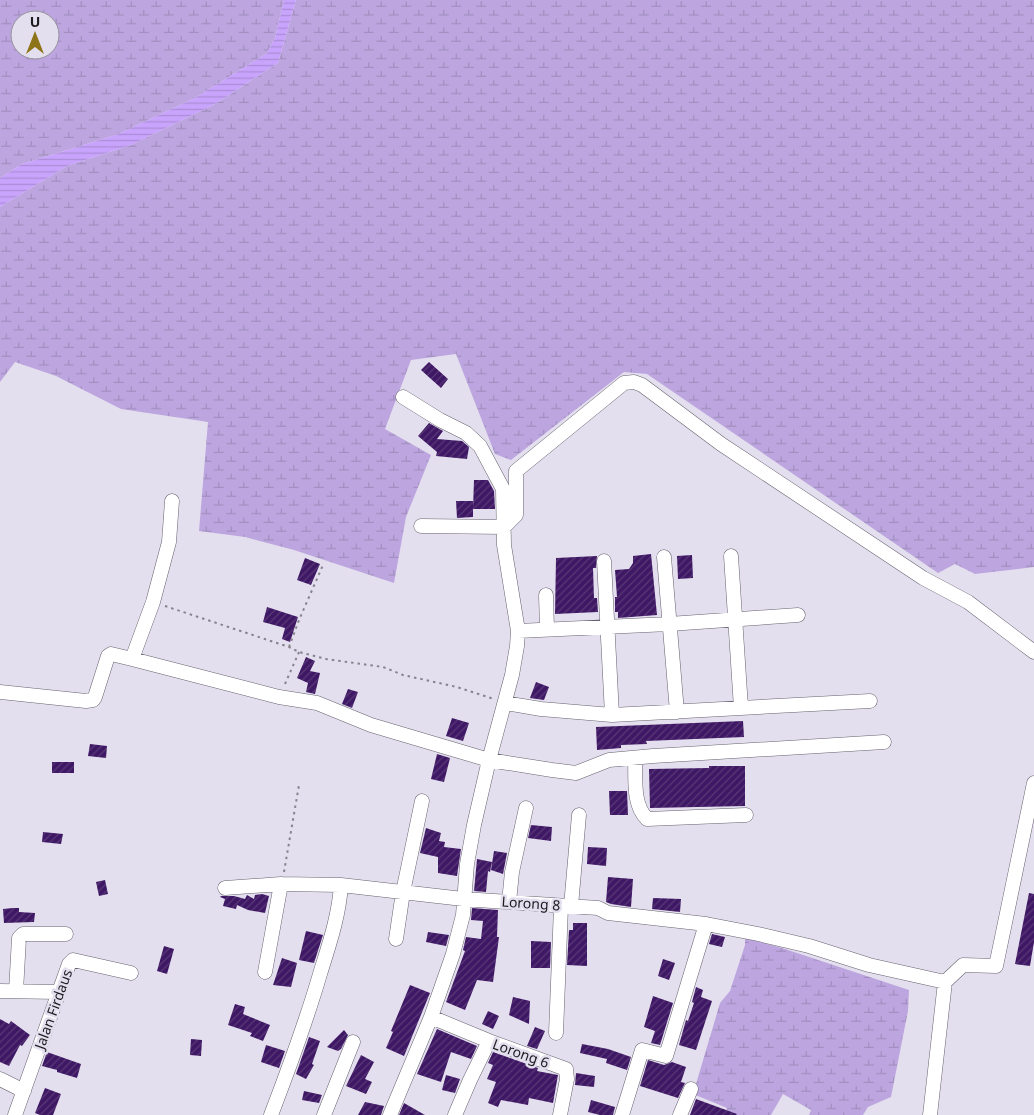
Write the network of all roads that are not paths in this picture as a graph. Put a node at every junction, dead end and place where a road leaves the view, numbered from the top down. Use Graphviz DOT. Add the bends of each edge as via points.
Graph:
graph roads {
  1 [pos="403,397"];
  2 [pos="172,501"];
  3 [pos="421,526"];
  4 [pos="504,527"];
  5 [pos="731,556"];
  6 [pos="664,557"];
  7 [pos="604,561"];
  8 [pos="546,595"];
  9 [pos="798,615"];
  10 [pos="735,620"];
  11 [pos="669,624"];
  12 [pos="606,627"];
  13 [pos="547,629"];
  14 [pos="518,631"];
  15 [pos="1034,652"];
  16 [pos="132,659"];
  17 [pos="0,692"];
  18 [pos="870,701"];
  19 [pos="506,703"];
  20 [pos="741,708"];
  21 [pos="677,712"];
  22 [pos="612,715"];
  23 [pos="884,742"];
  24 [pos="635,758"];
  25 [pos="489,760"];
  26 [pos="1034,783"];
  27 [pos="422,801"];
  28 [pos="526,808"];
  29 [pos="579,815"];
  30 [pos="746,815"];
  31 [pos="281,884"];
  32 [pos="341,885"];
  33 [pos="225,888"];
  34 [pos="403,892"];
  35 [pos="463,899"];
  36 [pos="509,902"];
  37 [pos="566,906"];
  38 [pos="706,924"];
  39 [pos="66,934"];
  40 [pos="396,939"];
  41 [pos="265,972"];
  42 [pos="131,973"];
  43 [pos="945,982"];
  44 [pos="0,991"];
  45 [pos="16,991"];
  46 [pos="58,992"];
  47 [pos="432,1017"];
  48 [pos="556,1033"];
  49 [pos="489,1041"];
  50 [pos="353,1042"];
  51 [pos="0,1080"];
  52 [pos="691,1089"];
  53 [pos="24,1091"];
  54 [pos="15,1115"];
  55 [pos="271,1115"];
  56 [pos="324,1115"];
  57 [pos="390,1115"];
  58 [pos="455,1115"];
  59 [pos="560,1115"];
  60 [pos="622,1115"];
  61 [pos="680,1115"];
  62 [pos="930,1115"];
  1 -- 4 [label="street" via="466,433 480,446 503,490"];
  2 -- 16 [label="street" via="169,542 153,602"];
  3 -- 4 [label="street"];
  4 -- 14 [label="street" via="506,562"];
  4 -- 15 [label="street" via="516,515 516,471 624,383 634,382 720,444 923,578 968,602"];
  5 -- 10 [label="street"];
  6 -- 11 [label="street"];
  7 -- 12 [label="street"];
  8 -- 13 [label="street"];
  9 -- 10 [label="street"];
  10 -- 11 [label="street"];
  10 -- 20 [label="street"];
  11 -- 12 [label="street"];
  11 -- 21 [label="street"];
  12 -- 13 [label="street"];
  12 -- 22 [label="street"];
  13 -- 14 [label="street"];
  14 -- 19 [label="street"];
  16 -- 17 [label="street" via="108,656 96,697 92,700"];
  16 -- 25 [label="street" via="279,697 317,703 371,725"];
  18 -- 20 [label="street"];
  19 -- 22 [label="street"];
  19 -- 25 [label="street"];
  20 -- 21 [label="street"];
  21 -- 22 [label="street"];
  23 -- 24 [label="street"];
  24 -- 25 [label="street" via="609,760 576,773"];
  24 -- 30 [label="street" via="638,804 647,819"];
  25 -- 35 [label="street" via="472,833"];
  26 -- 43 [label="street" via="996,966 963,965"];
  27 -- 34 [label="street"];
  28 -- 36 [label="street"];
  29 -- 37 [label="street"];
  31 -- 32 [label="street, Lorong 8"];
  31 -- 33 [label="street, Lorong 8"];
  31 -- 41 [label="street"];
  32 -- 34 [label="street, Lorong 8"];
  32 -- 55 [label="street" via="340,903 321,972"];
  34 -- 35 [label="street, Lorong 8"];
  34 -- 40 [label="street"];
  35 -- 36 [label="street, Lorong 8"];
  35 -- 47 [label="street" via="463,915 453,954"];
  36 -- 37 [label="street, Lorong 8"];
  37 -- 38 [label="street, Lorong 8"];
  37 -- 48 [label="street"];
  38 -- 43 [label="street, Lorong 8" via="809,946 869,965"];
  38 -- 60 [label="street" via="666,1056 642,1050"];
  39 -- 45 [label="street" via="23,934 18,938"];
  42 -- 46 [label="street, Jalan Firdaus" via="73,960"];
  43 -- 62 [label="street"];
  44 -- 45 [label="street"];
  45 -- 46 [label="street"];
  46 -- 53 [label="street, Jalan Firdaus"];
  47 -- 49 [label="street, Lorong 6"];
  47 -- 57 [label="street"];
  49 -- 58 [label="street"];
  49 -- 59 [label="street, Lorong 6" via="566,1069"];
  50 -- 56 [label="street"];
  51 -- 53 [label="street"];
  52 -- 61 [label="street"];
  53 -- 54 [label="street, Jalan Firdaus"];
}
